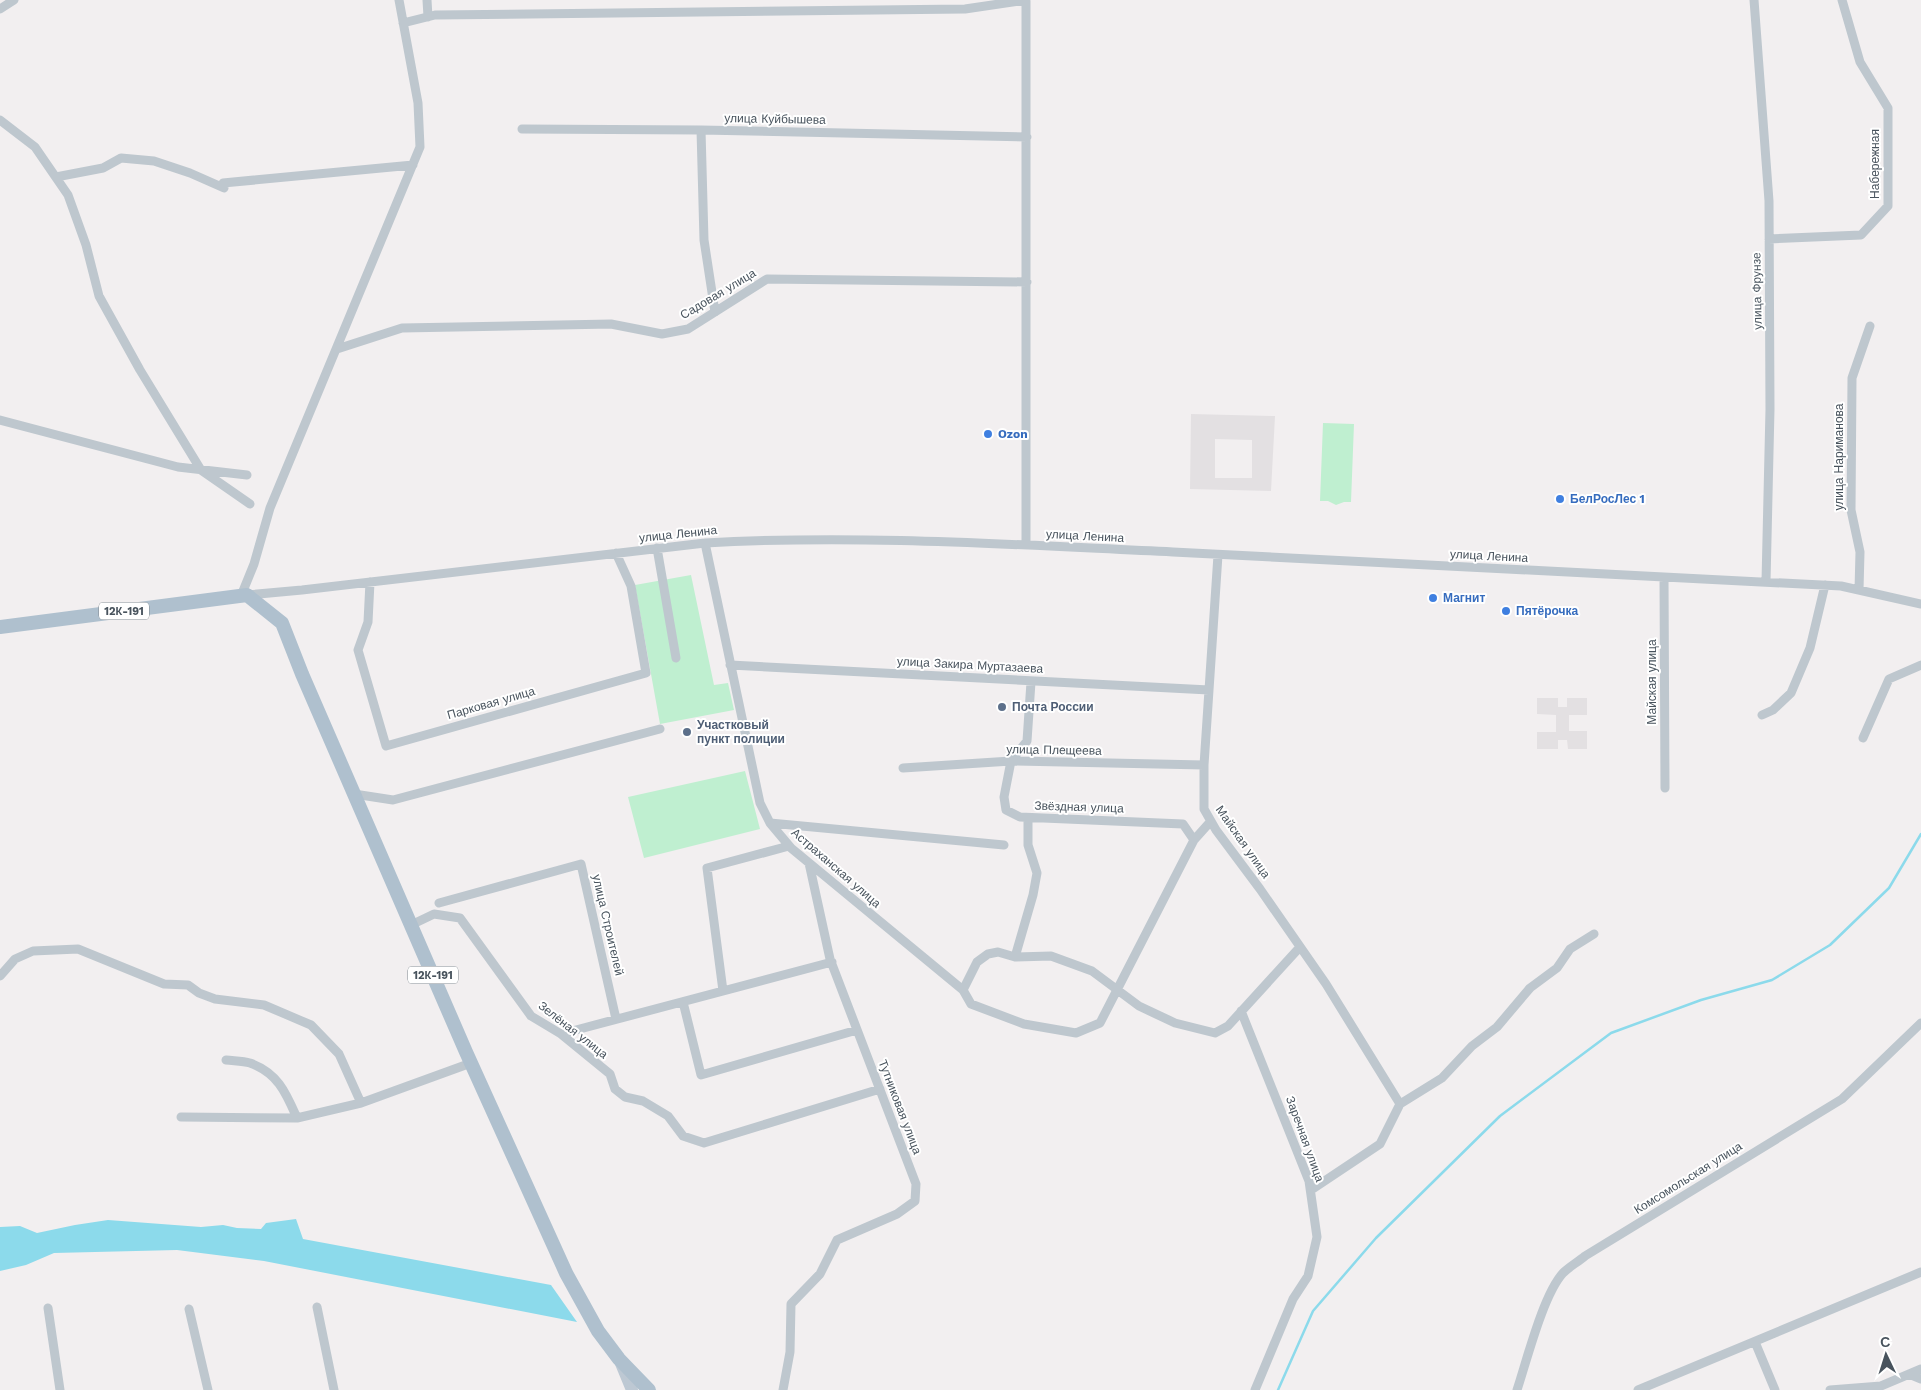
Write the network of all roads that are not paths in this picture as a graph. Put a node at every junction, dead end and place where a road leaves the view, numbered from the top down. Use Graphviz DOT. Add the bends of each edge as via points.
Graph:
graph roads {
  1 [pos="14,0"];
  2 [pos="399,0"];
  3 [pos="427,0"];
  4 [pos="1026,0"];
  5 [pos="1754,0"];
  6 [pos="1842,0"];
  7 [pos="0,9"];
  8 [pos="428,17"];
  9 [pos="403,23"];
  10 [pos="0,120"];
  11 [pos="522,130"];
  12 [pos="701,130"];
  13 [pos="1028,137"];
  14 [pos="413,165"];
  15 [pos="56,177"];
  16 [pos="1769,239"];
  17 [pos="1027,282"];
  18 [pos="715,312"];
  19 [pos="1870,326"];
  20 [pos="337,348"];
  21 [pos="0,420"];
  22 [pos="202,470"];
  23 [pos="247,475"];
  24 [pos="250,504"];
  25 [pos="705,543"];
  26 [pos="1026,545"];
  27 [pos="657,548"];
  28 [pos="616,553"];
  29 [pos="1218,554"];
  30 [pos="1664,577"];
  31 [pos="370,582"];
  32 [pos="1766,582"];
  33 [pos="1825,585"];
  34 [pos="1859,590"];
  35 [pos="244,595"];
  36 [pos="1921,604"];
  37 [pos="0,627"];
  38 [pos="676,658"];
  39 [pos="730,665"];
  40 [pos="1921,665"];
  41 [pos="1030,682"];
  42 [pos="1209,690"];
  43 [pos="1762,715"];
  44 [pos="660,729"];
  45 [pos="1863,738"];
  46 [pos="1011,761"];
  47 [pos="1204,765"];
  48 [pos="903,768"];
  49 [pos="1665,788"];
  50 [pos="354,794"];
  51 [pos="1028,818"];
  52 [pos="1211,821"];
  53 [pos="770,823"];
  54 [pos="1194,840"];
  55 [pos="1004,845"];
  56 [pos="789,846"];
  57 [pos="809,863"];
  58 [pos="439,903"];
  59 [pos="411,925"];
  60 [pos="1594,934"];
  61 [pos="1300,946"];
  62 [pos="1015,956"];
  63 [pos="832,962"];
  64 [pos="0,976"];
  65 [pos="963,990"];
  66 [pos="1117,990"];
  67 [pos="723,991"];
  68 [pos="683,1002"];
  69 [pos="1241,1011"];
  70 [pos="616,1019"];
  71 [pos="1921,1023"];
  72 [pos="857,1030"];
  73 [pos="561,1034"];
  74 [pos="226,1060"];
  75 [pos="471,1063"];
  76 [pos="880,1090"];
  77 [pos="361,1103"];
  78 [pos="1400,1104"];
  79 [pos="181,1117"];
  80 [pos="297,1118"];
  81 [pos="1311,1190"];
  82 [pos="1921,1272"];
  83 [pos="317,1307"];
  84 [pos="48,1308"];
  85 [pos="189,1309"];
  86 [pos="1755,1342"];
  87 [pos="619,1359"];
  88 [pos="1921,1369"];
  89 [pos="1909,1374"];
  90 [pos="1921,1379"];
  91 [pos="60,1390"];
  92 [pos="208,1390"];
  93 [pos="334,1390"];
  94 [pos="632,1390"];
  95 [pos="649,1390"];
  96 [pos="783,1390"];
  97 [pos="1255,1390"];
  98 [pos="1518,1390"];
  99 [pos="1638,1390"];
  100 [pos="1776,1390"];
  101 [pos="1830,1390"];
  1 -- 7 [label="street"];
  2 -- 9 [label="street"];
  3 -- 8 [label="street"];
  4 -- 8 [label="street" via="965,9"];
  4 -- 13 [label="street"];
  5 -- 16 [label="street, улица Фрунзе" via="1762,87"];
  6 -- 16 [label="street, Набережная" via="1860,62 1888,108 1888,206 1861,235"];
  8 -- 9 [label="street"];
  9 -- 14 [label="street" via="418,104 420,147"];
  10 -- 15 [label="street" via="35,147"];
  11 -- 12 [label="street, улица Куйбышева"];
  12 -- 13 [label="street, улица Куйбышева"];
  12 -- 18 [label="street" via="704,240"];
  13 -- 17 [label="street"];
  14 -- 15 [label="street" via="224,185 154,161 121,158 103,168"];
  14 -- 20 [label="street"];
  15 -- 22 [label="street" via="68,195 86,245 99,296"];
  16 -- 32 [label="street, улица Фрунзе"];
  17 -- 18 [label="street, Садовая улица" via="767,279"];
  17 -- 26 [label="street"];
  18 -- 20 [label="street, Садовая улица" via="688,329 662,334 611,324 402,328"];
  19 -- 34 [label="street, улица Нариманова" via="1852,378 1851,510 1860,552"];
  20 -- 35 [label="street" via="270,508"];
  21 -- 22 [label="street" via="178,467"];
  22 -- 23 [label="street"];
  22 -- 24 [label="street"];
  25 -- 26 [label="street, улица Ленина" via="882,540"];
  25 -- 27 [label="street, улица Ленина"];
  25 -- 39 [label="street, Астраханская улица"];
  26 -- 29 [label="street, улица Ленина"];
  27 -- 28 [label="street, улица Ленина"];
  27 -- 38 [label="street"];
  28 -- 31 [label="street, улица Ленина"];
  28 -- 31 [label="street, Парковая улица" via="631,586 646,673 386,746 358,650 368,622"];
  29 -- 30 [label="street, улица Ленина"];
  29 -- 42 [label="street, Майская улица"];
  30 -- 32 [label="street, улица Ленина"];
  30 -- 49 [label="street, Майская улица"];
  31 -- 35 [label="street, улица Ленина"];
  32 -- 33 [label="street, улица Ленина"];
  33 -- 34 [label="street, улица Ленина"];
  33 -- 43 [label="street" via="1810,648 1791,693 1773,710"];
  34 -- 36 [label="street, улица Ленина"];
  35 -- 37 [label="main road, 12К-191"];
  35 -- 50 [label="main road, 12К-191" via="282,623"];
  39 -- 41 [label="street, улица Закира Муртазаева"];
  39 -- 53 [label="street, Астраханская улица" via="760,803"];
  40 -- 45 [label="street" via="1889,679"];
  41 -- 42 [label="street, улица Закира Муртазаева"];
  41 -- 46 [label="street" via="1027,741"];
  42 -- 47 [label="street, Майская улица"];
  44 -- 50 [label="street" via="393,800"];
  46 -- 47 [label="street, улица Плещеева"];
  46 -- 48 [label="street, улица Плещеева"];
  46 -- 51 [label="street, Звёздная улица" via="1004,797 1006,810"];
  47 -- 52 [label="street, Майская улица" via="1204,809"];
  50 -- 59 [label="main road, 12К-191"];
  51 -- 54 [label="street, Звёздная улица" via="1183,824"];
  51 -- 62 [label="street" via="1028,845 1036,874 1033,896"];
  52 -- 54 [label="street, Астраханская улица"];
  52 -- 61 [label="street, Майская улица"];
  53 -- 55 [label="street"];
  53 -- 56 [label="street, Астраханская улица"];
  54 -- 66 [label="street, Астраханская улица"];
  56 -- 57 [label="street, Астраханская улица"];
  56 -- 67 [label="street" via="707,868"];
  57 -- 63 [label="street, Тутниковая улица"];
  57 -- 65 [label="street, Астраханская улица"];
  58 -- 70 [label="street, улица Строителей" via="582,864"];
  59 -- 73 [label="street, Зелёная улица" via="434,914 460,918 531,1016"];
  59 -- 75 [label="main road, 12К-191"];
  60 -- 78 [label="street" via="1570,949 1557,968 1530,988 1497,1026 1472,1046 1442,1078"];
  61 -- 69 [label="street"];
  61 -- 78 [label="street, Майская улица"];
  62 -- 65 [label="street" via="998,952 988,954 977,962"];
  62 -- 66 [label="street" via="1051,956 1092,971"];
  63 -- 67 [label="street"];
  63 -- 72 [label="street, Тутниковая улица"];
  64 -- 77 [label="street" via="15,959 33,951 78,949 164,984 188,985 199,994 264,1005 311,1024 339,1054"];
  65 -- 66 [label="street, Астраханская улица" via="971,1004 1024,1024 1076,1033 1100,1023"];
  66 -- 69 [label="street" via="1139,1006 1175,1023 1215,1033 1228,1026"];
  67 -- 68 [label="street"];
  68 -- 70 [label="street"];
  68 -- 72 [label="street" via="701,1075"];
  69 -- 81 [label="street, Заречная улица" via="1310,1180"];
  70 -- 73 [label="street"];
  71 -- 98 [label="street, Комсомольская улица" via="1842,1099 1585,1256 1563,1274 1538,1324"];
  72 -- 76 [label="street, Тутниковая улица"];
  73 -- 76 [label="street, Зелёная улица" via="610,1074 615,1089 625,1098 643,1101 668,1116 683,1136 704,1143"];
  74 -- 80 [label="street" via="249,1062 269,1073 283,1087"];
  75 -- 77 [label="street"];
  75 -- 87 [label="main road, 12К-191" via="566,1273 598,1331"];
  76 -- 96 [label="street, Тутниковая улица" via="916,1184 914,1201 897,1214 836,1240 820,1274 791,1304 790,1352"];
  77 -- 80 [label="street"];
  78 -- 81 [label="street" via="1380,1144"];
  79 -- 80 [label="street"];
  81 -- 97 [label="street, Заречная улица" via="1317,1238 1308,1276 1293,1299"];
  82 -- 86 [label="street"];
  83 -- 93 [label="street"];
  84 -- 91 [label="street"];
  85 -- 92 [label="street"];
  86 -- 99 [label="street"];
  86 -- 100 [label="street"];
  87 -- 94 [label="main road"];
  87 -- 95 [label="main road, 12К-191"];
  88 -- 89 [label="street"];
  89 -- 90 [label="street"];
  89 -- 101 [label="street" via="1881,1386"];
}
